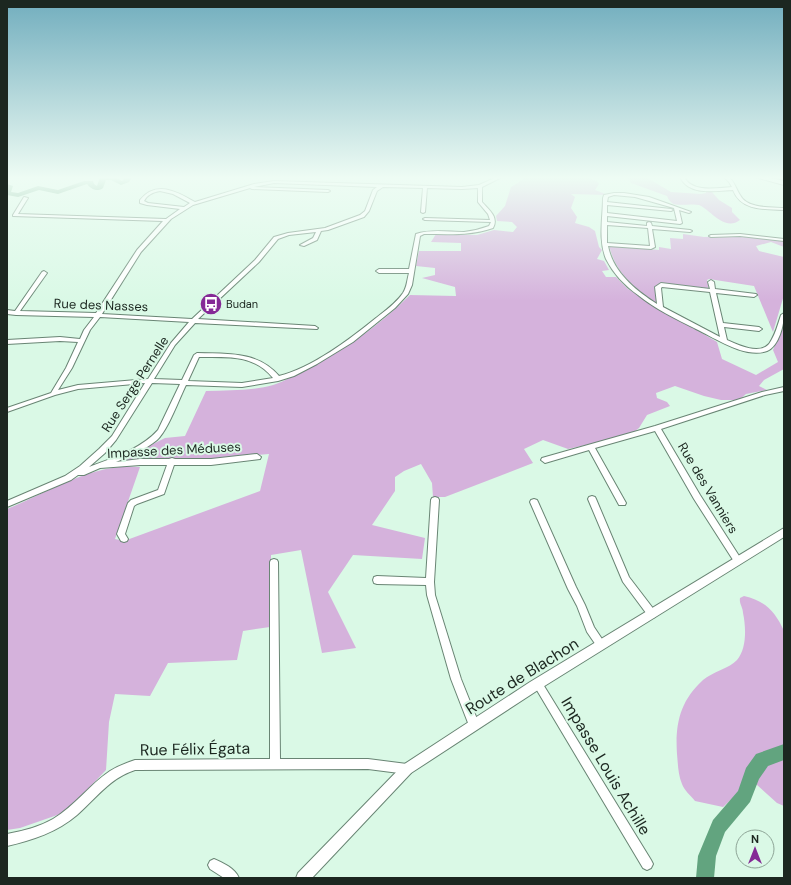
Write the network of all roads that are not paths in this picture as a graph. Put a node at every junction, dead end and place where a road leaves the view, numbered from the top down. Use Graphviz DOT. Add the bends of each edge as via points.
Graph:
graph roads {
  1 [pos="123,218"];
  2 [pos="355,218"];
  3 [pos="605,218"];
  4 [pos="645,218"];
  5 [pos="679,218"];
  6 [pos="425,219"];
  7 [pos="166,220"];
  8 [pos="493,221"];
  9 [pos="605,223"];
  10 [pos="650,225"];
  11 [pos="319,230"];
  12 [pos="690,231"];
  13 [pos="711,236"];
  14 [pos="784,240"];
  15 [pos="606,244"];
  16 [pos="302,245"];
  17 [pos="379,271"];
  18 [pos="411,271"];
  19 [pos="44,273"];
  20 [pos="711,282"];
  21 [pos="713,290"];
  22 [pos="754,295"];
  23 [pos="660,307"];
  24 [pos="7,312"];
  25 [pos="16,313"];
  26 [pos="98,315"];
  27 [pos="784,315"];
  28 [pos="194,320"];
  29 [pos="721,324"];
  30 [pos="316,328"];
  31 [pos="759,329"];
  32 [pos="81,340"];
  33 [pos="724,341"];
  34 [pos="7,342"];
  35 [pos="200,348"];
  36 [pos="197,355"];
  37 [pos="278,379"];
  38 [pos="150,381"];
  39 [pos="184,383"];
  40 [pos="784,389"];
  41 [pos="53,394"];
  42 [pos="7,410"];
  43 [pos="657,428"];
  44 [pos="591,448"];
  45 [pos="257,457"];
  46 [pos="545,460"];
  47 [pos="172,461"];
  48 [pos="92,468"];
  49 [pos="68,478"];
  50 [pos="592,499"];
  51 [pos="435,500"];
  52 [pos="534,502"];
  53 [pos="622,503"];
  54 [pos="7,504"];
  55 [pos="784,532"];
  56 [pos="124,539"];
  57 [pos="738,561"];
  58 [pos="274,562"];
  59 [pos="377,580"];
  60 [pos="430,582"];
  61 [pos="652,614"];
  62 [pos="601,645"];
  63 [pos="538,684"];
  64 [pos="474,724"];
  65 [pos="275,764"];
  66 [pos="407,769"];
  67 [pos="7,840"];
  68 [pos="647,864"];
  69 [pos="214,865"];
  70 [pos="233,878"];
  71 [pos="302,878"];
  1 -- 7 [label="street"];
  2 -- 11 [label="street, Rue Serge Pernelle"];
  3 -- 9 [label="street"];
  4 -- 5 [label="street" via="680,222"];
  6 -- 8 [label="street"];
  7 -- 26 [label="street" via="139,251"];
  8 -- 18 [label="street" via="491,227 480,231 418,235"];
  9 -- 10 [label="street"];
  9 -- 15 [label="street"];
  10 -- 12 [label="street"];
  10 -- 15 [label="street" via="653,247 651,248"];
  11 -- 16 [label="street" via="316,239"];
  11 -- 28 [label="street, Rue Serge Pernelle" via="276,238 257,261"];
  13 -- 14 [label="street" via="740,235"];
  15 -- 23 [label="street" via="608,257 620,276 632,288"];
  17 -- 18 [label="street"];
  18 -- 37 [label="street" via="405,294 381,317 351,341 315,363"];
  19 -- 25 [label="street"];
  20 -- 21 [label="street"];
  21 -- 22 [label="street"];
  21 -- 23 [label="street" via="660,285"];
  21 -- 29 [label="street"];
  23 -- 33 [label="street"];
  24 -- 25 [label="street, Rue des Nasses"];
  25 -- 26 [label="street, Rue des Nasses"];
  26 -- 28 [label="street, Rue des Nasses"];
  26 -- 32 [label="street"];
  27 -- 33 [label="street" via="773,342 767,349 747,350"];
  28 -- 30 [label="street, Rue des Nasses"];
  28 -- 38 [label="street, Rue Serge Pernelle" via="173,344"];
  29 -- 31 [label="street"];
  29 -- 33 [label="street"];
  32 -- 34 [label="street"];
  32 -- 41 [label="street" via="69,368"];
  35 -- 36 [label="street"];
  36 -- 37 [label="street" via="253,359 268,367"];
  36 -- 39 [label="street"];
  37 -- 39 [label="street" via="236,385"];
  38 -- 39 [label="street"];
  38 -- 41 [label="street" via="78,388"];
  38 -- 49 [label="street, Rue Serge Pernelle" via="110,443"];
  39 -- 48 [label="street" via="156,438"];
  40 -- 43 [label="street" via="764,393"];
  41 -- 42 [label="street"];
  43 -- 44 [label="street"];
  43 -- 57 [label="street, Rue des Vanniers"];
  44 -- 46 [label="street"];
  44 -- 53 [label="street"];
  45 -- 47 [label="street, Impasse des Méduses" via="212,462"];
  47 -- 48 [label="street, Impasse des Méduses"];
  47 -- 56 [label="street" via="161,492 131,505 121,534"];
  48 -- 49 [label="street"];
  49 -- 54 [label="street, Rue Serge Pernelle"];
  50 -- 61 [label="street" via="626,579"];
  51 -- 60 [label="street"];
  52 -- 62 [label="street" via="590,629"];
  55 -- 57 [label="street, Route de Blachon"];
  57 -- 61 [label="street, Route de Blachon"];
  58 -- 65 [label="street"];
  59 -- 60 [label="street"];
  60 -- 64 [label="street" via="435,612 456,679"];
  61 -- 62 [label="street, Route de Blachon"];
  62 -- 63 [label="street, Route de Blachon"];
  63 -- 64 [label="street, Route de Blachon"];
  63 -- 68 [label="street, Impasse Louis Achille"];
  64 -- 66 [label="street, Route de Blachon"];
  65 -- 66 [label="street, Rue Félix Égata" via="376,764"];
  65 -- 67 [label="street, Rue Félix Égata" via="143,764 128,767 105,780 63,819 37,832"];
  66 -- 71 [label="street, Route de Blachon"];
  69 -- 70 [label="street"];
}
